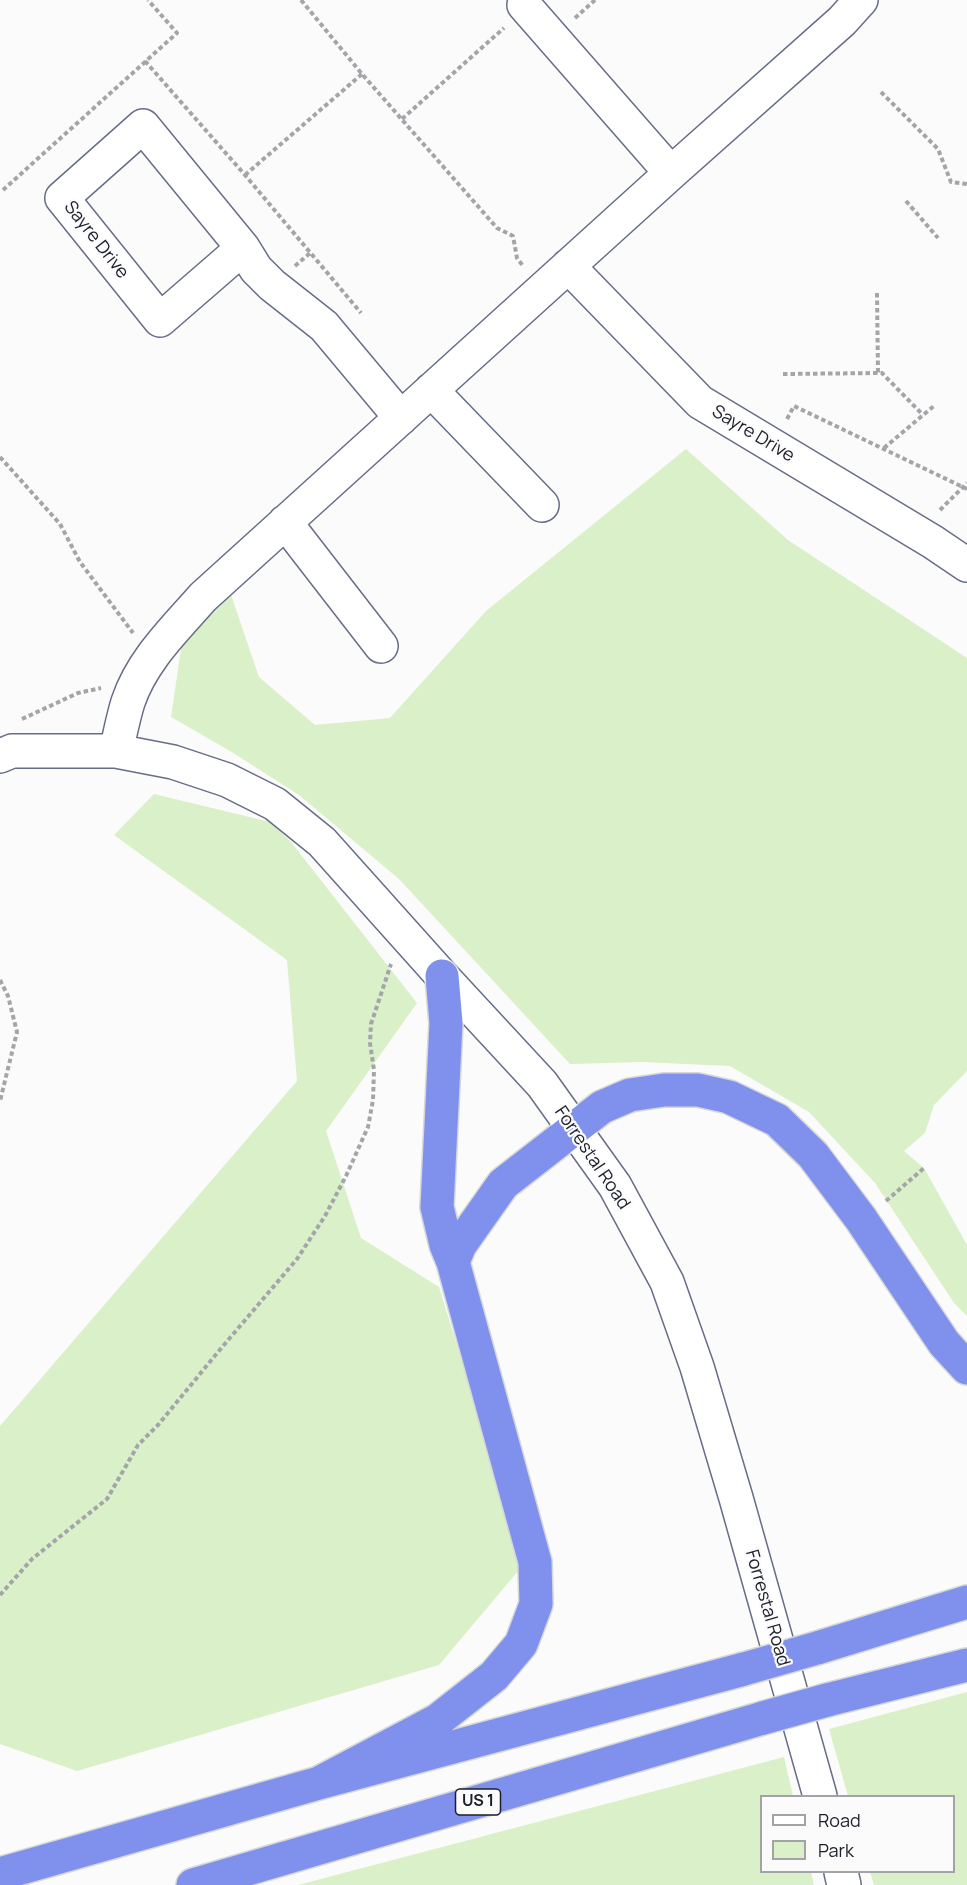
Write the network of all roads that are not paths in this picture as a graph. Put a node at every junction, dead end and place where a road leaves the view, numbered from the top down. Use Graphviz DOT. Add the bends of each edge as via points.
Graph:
graph roads {
  1 [pos="861,0"];
  2 [pos="521,7"];
  3 [pos="671,173"];
  4 [pos="243,248"];
  5 [pos="568,266"];
  6 [pos="431,390"];
  7 [pos="401,418"];
  8 [pos="542,505"];
  9 [pos="285,522"];
  10 [pos="967,565"];
  11 [pos="381,646"];
  12 [pos="116,751"];
  13 [pos="0,756"];
  14 [pos="442,976"];
  15 [pos="575,1130"];
  16 [pos="453,1262"];
  17 [pos="967,1368"];
  18 [pos="967,1602"];
  19 [pos="967,1665"];
  20 [pos="319,1783"];
  21 [pos="819,1795"];
  22 [pos="0,1874"];
  23 [pos="193,1885"];
  1 -- 3 [label="street"];
  2 -- 3 [label="street"];
  3 -- 5 [label="street"];
  4 -- 4 [label="street, Sayre Drive" via="143,126 62,198 160,320"];
  4 -- 7 [label="street, Sayre Drive" via="272,285 324,326"];
  5 -- 6 [label="street"];
  5 -- 10 [label="street, Sayre Drive" via="700,402"];
  6 -- 7 [label="street"];
  6 -- 8 [label="street"];
  7 -- 9 [label="street"];
  9 -- 11 [label="street"];
  9 -- 12 [label="street" via="202,597 152,657 129,700"];
  12 -- 13 [label="street" via="12,751"];
  12 -- 14 [label="street, Forrestal Road" via="184,765 227,780 275,804 322,842"];
  14 -- 15 [label="street, Forrestal Road" via="542,1084"];
  14 -- 16 [label="highway" via="446,1023 437,1207"];
  15 -- 16 [label="highway" via="503,1184 460,1245"];
  15 -- 17 [label="highway" via="602,1107 630,1095 664,1090 698,1090 729,1097 777,1120 813,1155 944,1343"];
  15 -- 21 [label="street, Forrestal Road" via="615,1186 671,1292 736,1498"];
  16 -- 20 [label="highway" via="535,1562 536,1604 521,1644 494,1676 438,1720"];
  18 -- 20 [label="highway, bridge" via="744,1669"];
  19 -- 23 [label="highway, US 1, bridge" via="763,1718"];
  20 -- 22 [label="highway"];
}
